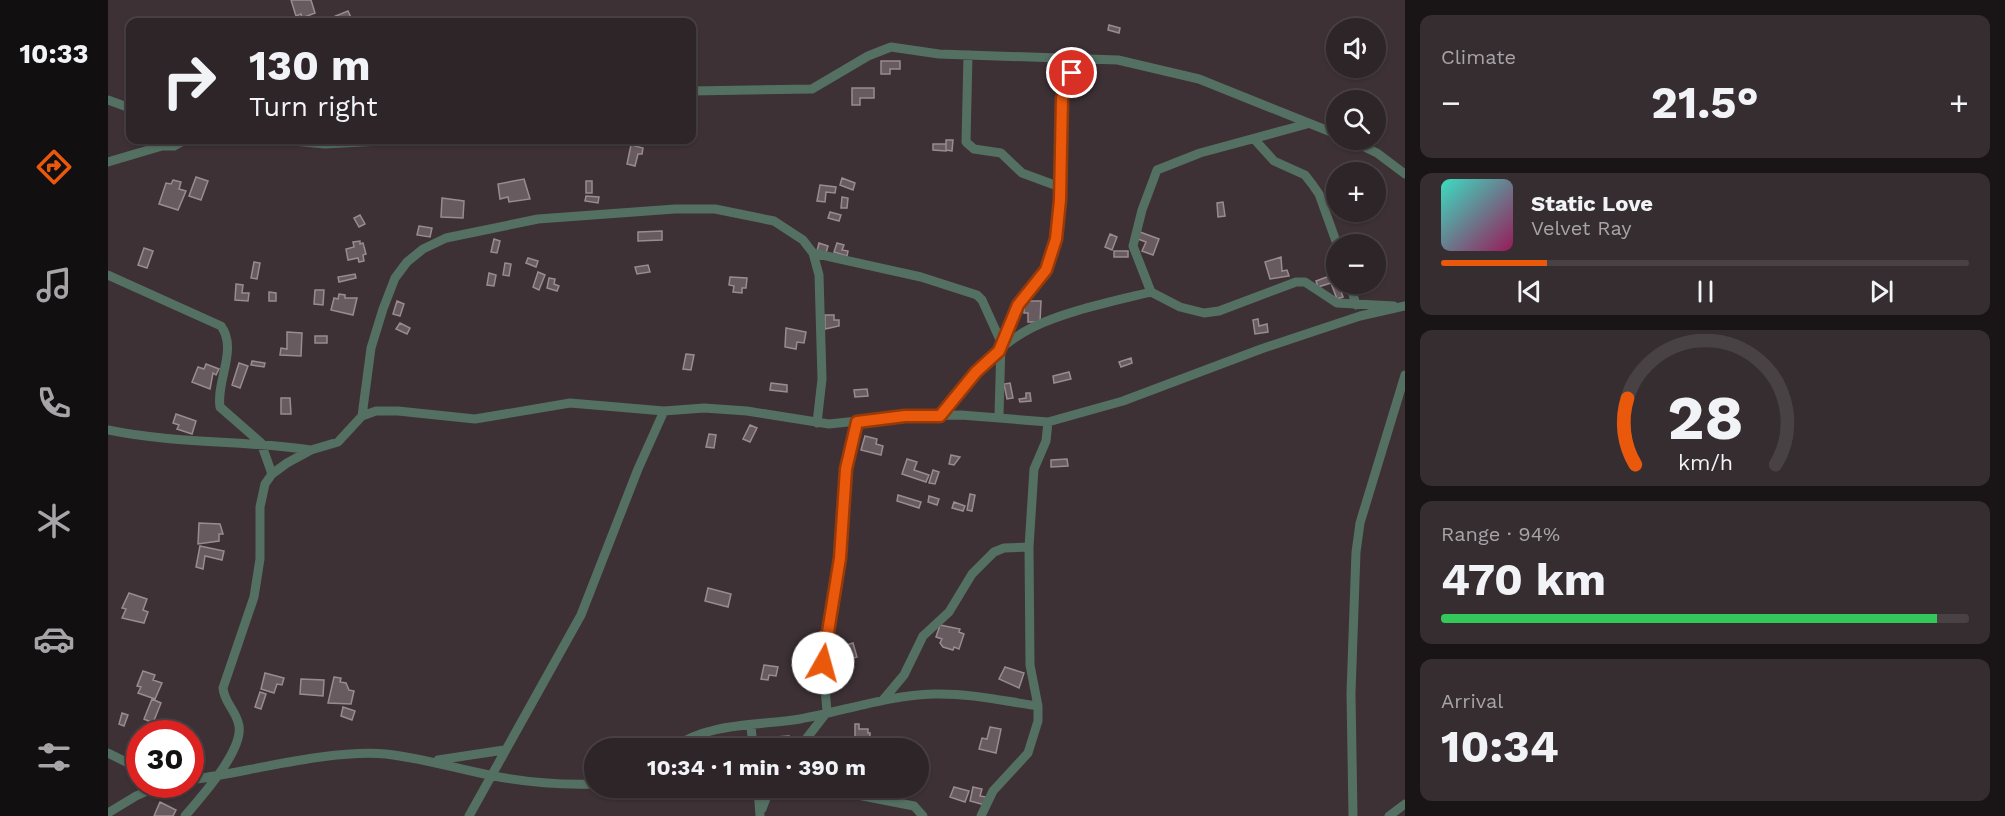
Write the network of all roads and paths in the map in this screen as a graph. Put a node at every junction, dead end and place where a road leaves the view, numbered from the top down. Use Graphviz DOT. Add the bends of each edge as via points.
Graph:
graph roads {
  1 [pos="968,55"];
  2 [pos="1077,61"];
  3 [pos="696,91"];
  4 [pos="108,100"];
  5 [pos="126,107"];
  6 [pos="1307,124"];
  7 [pos="1326,131"];
  8 [pos="1255,140"];
  9 [pos="157,144"];
  10 [pos="1371,150"];
  11 [pos="108,162"];
  12 [pos="1405,174"];
  13 [pos="1060,187"];
  14 [pos="1333,234"];
  15 [pos="813,253"];
  16 [pos="108,275"];
  17 [pos="1151,292"];
  18 [pos="1353,294"];
  19 [pos="1355,302"];
  20 [pos="1402,306"];
  21 [pos="1360,316"];
  22 [pos="1000,347"];
  23 [pos="1405,375"];
  24 [pos="664,411"];
  25 [pos="362,416"];
  26 [pos="940,416"];
  27 [pos="999,416"];
  28 [pos="857,422"];
  29 [pos="1048,422"];
  30 [pos="817,423"];
  31 [pos="108,430"];
  32 [pos="261,443"];
  33 [pos="311,450"];
  34 [pos="272,474"];
  35 [pos="1029,547"];
  36 [pos="883,700"];
  37 [pos="1038,706"];
  38 [pos="827,712"];
  39 [pos="751,726"];
  40 [pos="692,738"];
  41 [pos="752,738"];
  42 [pos="807,738"];
  43 [pos="504,750"];
  44 [pos="108,753"];
  45 [pos="434,761"];
  46 [pos="126,762"];
  47 [pos="490,775"];
  48 [pos="219,776"];
  49 [pos="204,778"];
  50 [pos="584,784"];
  51 [pos="133,798"];
  52 [pos="759,798"];
  53 [pos="766,798"];
  54 [pos="873,798"];
  55 [pos="1405,804"];
  56 [pos="761,813"];
  57 [pos="109,814"];
  58 [pos="185,816"];
  59 [pos="469,816"];
  60 [pos="923,816"];
  61 [pos="981,816"];
  62 [pos="1353,816"];
  63 [pos="1389,816"];
  1 -- 2 [label="street"];
  1 -- 3 [label="street" via="891,47 812,89"];
  1 -- 13 [label="street" via="966,142 974,149 1001,153 1022,174"];
  2 -- 6 [label="street" via="1118,60 1199,79"];
  2 -- 13 [label="street" via="1062,98"];
  4 -- 5 [label="street"];
  6 -- 7 [label="street"];
  6 -- 8 [label="street"];
  8 -- 14 [label="street" via="1274,161 1305,175 1312,183"];
  8 -- 17 [label="street" via="1200,153 1157,170 1133,246"];
  9 -- 11 [label="street"];
  10 -- 12 [label="street"];
  13 -- 22 [label="street" via="1056,239 1046,270 1018,305"];
  15 -- 22 [label="street" via="921,277 977,295"];
  15 -- 25 [label="street" via="803,240 774,221 715,209 569,216 446,238 423,249 395,278 371,348"];
  15 -- 30 [label="street" via="819,275 822,379"];
  16 -- 32 [label="street" via="221,326 228,340 220,406"];
  17 -- 19 [label="street" via="1180,307 1204,313 1301,281 1331,301"];
  17 -- 22 [label="street" via="1047,322"];
  18 -- 19 [label="street"];
  19 -- 20 [label="street"];
  19 -- 21 [label="street"];
  20 -- 21 [label="street"];
  21 -- 29 [label="street" via="1123,401"];
  22 -- 26 [label="street"];
  22 -- 27 [label="street"];
  23 -- 62 [label="street" via="1360,523 1356,552 1350,693"];
  24 -- 25 [label="street" via="570,403 475,419 398,411 376,411"];
  24 -- 30 [label="street" via="747,411"];
  24 -- 43 [label="street" via="581,615"];
  25 -- 33 [label="street" via="338,441"];
  26 -- 27 [label="street"];
  26 -- 28 [label="street"];
  27 -- 29 [label="street"];
  28 -- 30 [label="street"];
  28 -- 38 [label="street" via="846,469 837,580 823,663"];
  29 -- 35 [label="street" via="1046,441 1034,469"];
  31 -- 32 [label="street" via="167,439"];
  32 -- 33 [label="street"];
  32 -- 34 [label="street"];
  33 -- 34 [label="street"];
  34 -- 48 [label="street" via="261,495 260,559 254,597 223,688 226,702 237,718 239,736"];
  35 -- 36 [label="street" via="994,552 972,574 949,612 923,636 904,675"];
  35 -- 37 [label="street" via="1030,665"];
  36 -- 37 [label="street" via="966,695"];
  36 -- 38 [label="street"];
  37 -- 61 [label="street" via="1036,735 1028,753 993,792"];
  38 -- 39 [label="street"];
  38 -- 42 [label="street"];
  39 -- 40 [label="street"];
  39 -- 41 [label="street"];
  43 -- 45 [label="street"];
  43 -- 47 [label="street"];
  44 -- 46 [label="street"];
  45 -- 47 [label="street"];
  45 -- 48 [label="street" via="383,754 333,757"];
  47 -- 50 [label="street"];
  47 -- 59 [label="street"];
  48 -- 49 [label="street"];
  48 -- 58 [label="street"];
  51 -- 57 [label="street"];
  52 -- 56 [label="street"];
  53 -- 56 [label="street"];
  54 -- 60 [label="street" via="914,806"];
  55 -- 63 [label="street"];
}
